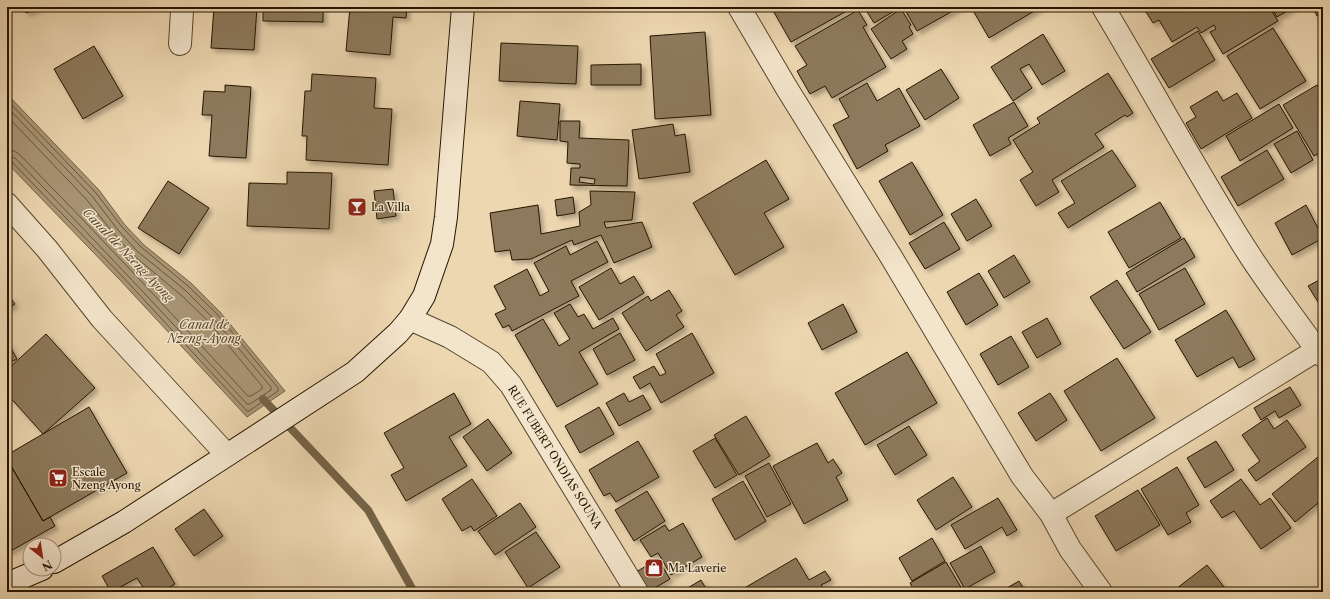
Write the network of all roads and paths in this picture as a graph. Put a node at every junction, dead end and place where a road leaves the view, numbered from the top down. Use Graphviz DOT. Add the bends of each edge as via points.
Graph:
graph roads {
  1 [pos="181,7"];
  2 [pos="463,7"];
  3 [pos="739,7"];
  4 [pos="1103,7"];
  5 [pos="180,44"];
  6 [pos="7,204"];
  7 [pos="410,320"];
  8 [pos="1320,353"];
  9 [pos="235,450"];
  10 [pos="1051,514"];
  11 [pos="62,557"];
  12 [pos="23,577"];
  13 [pos="7,584"];
  14 [pos="638,592"];
  15 [pos="1101,592"];
  1 -- 5 [label="street"];
  2 -- 7 [label="street" via="442,244 424,296"];
  3 -- 10 [label="street" via="1022,476"];
  4 -- 8 [label="street" via="1246,249"];
  6 -- 9 [label="street" via="47,249 102,319"];
  7 -- 9 [label="street" via="355,372"];
  7 -- 14 [label="street, RUE FUBERT ONDIAS SOUNA" via="450,337 491,362 511,385"];
  8 -- 10 [label="street"];
  9 -- 11 [label="street" via="124,522"];
  10 -- 15 [label="street" via="1070,549"];
  12 -- 13 [label="street"];
}
